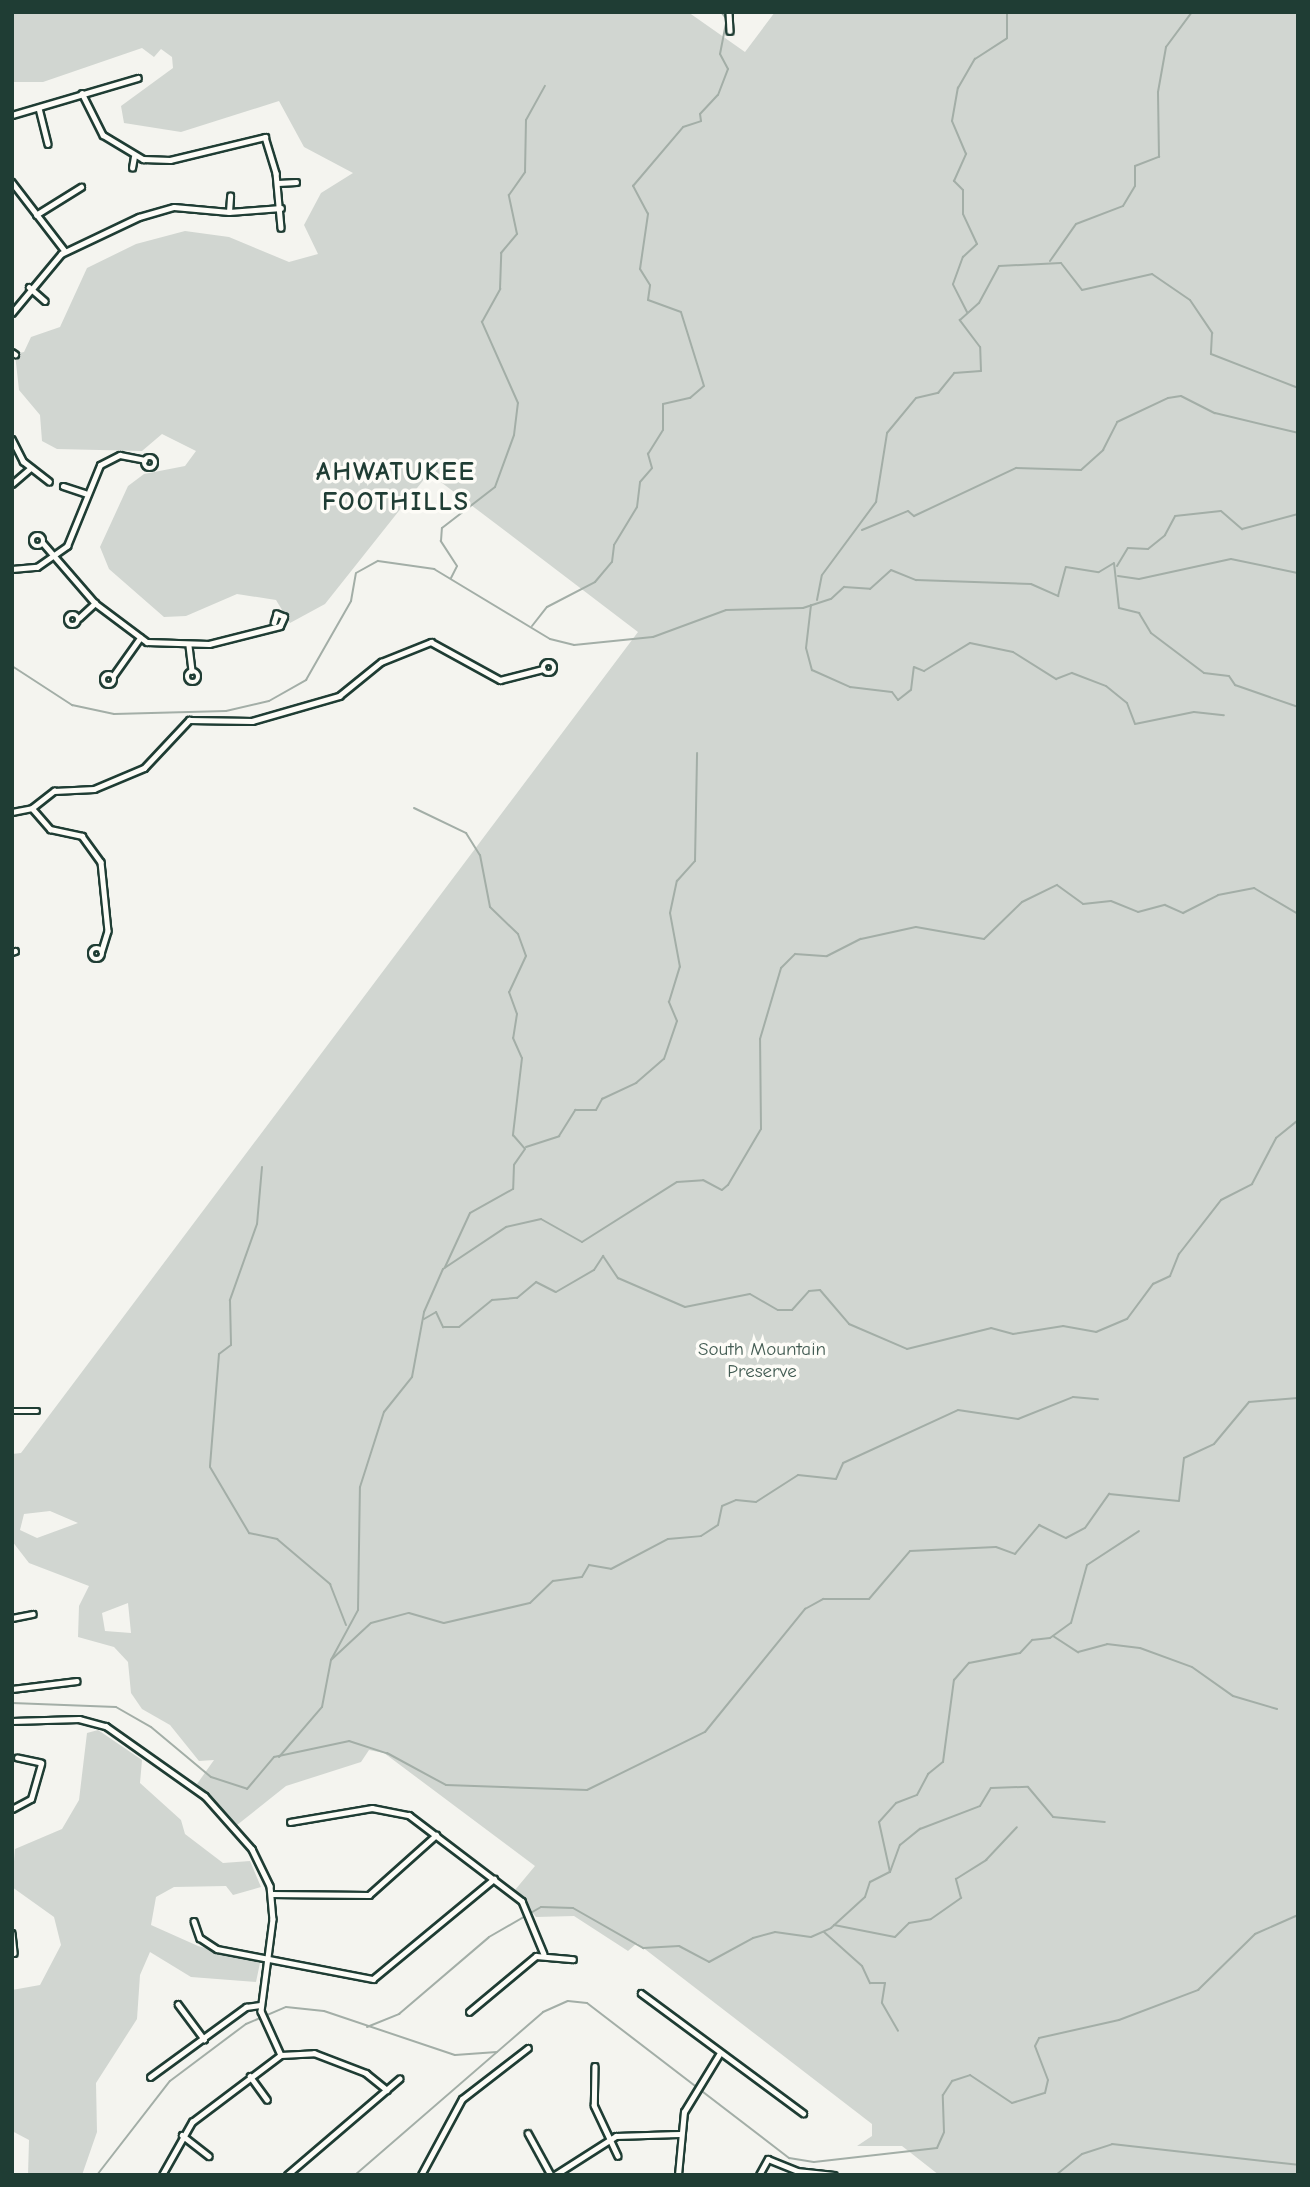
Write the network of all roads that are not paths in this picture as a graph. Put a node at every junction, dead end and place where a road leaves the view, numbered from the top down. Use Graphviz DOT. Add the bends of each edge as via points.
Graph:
graph roads {
  1 [pos="729,12"];
  2 [pos="730,31"];
  3 [pos="138,78"];
  4 [pos="82,93"];
  5 [pos="39,108"];
  6 [pos="12,115"];
  7 [pos="48,144"];
  8 [pos="134,157"];
  9 [pos="132,168"];
  10 [pos="12,182"];
  11 [pos="296,182"];
  12 [pos="278,183"];
  13 [pos="81,187"];
  14 [pos="230,196"];
  15 [pos="281,208"];
  16 [pos="229,212"];
  17 [pos="36,215"];
  18 [pos="281,228"];
  19 [pos="65,251"];
  20 [pos="29,287"];
  21 [pos="45,300"];
  22 [pos="12,313"];
  23 [pos="12,439"];
  24 [pos="145,460"];
  25 [pos="29,468"];
  26 [pos="49,481"];
  27 [pos="12,484"];
  28 [pos="63,486"];
  29 [pos="85,493"];
  30 [pos="43,543"];
  31 [pos="55,558"];
  32 [pos="12,569"];
  33 [pos="95,603"];
  34 [pos="79,618"];
  35 [pos="274,623"];
  36 [pos="140,638"];
  37 [pos="189,646"];
  38 [pos="543,669"];
  39 [pos="192,671"];
  40 [pos="113,676"];
  41 [pos="32,808"];
  42 [pos="12,812"];
  43 [pos="102,950"];
  44 [pos="37,1410"];
  45 [pos="12,1411"];
  46 [pos="33,1614"];
  47 [pos="12,1618"];
  48 [pos="77,1681"];
  49 [pos="12,1689"];
  50 [pos="12,1721"];
  51 [pos="18,1758"];
  52 [pos="12,1809"];
  53 [pos="289,1822"];
  54 [pos="436,1835"];
  55 [pos="494,1879"];
  56 [pos="271,1895"];
  57 [pos="194,1921"];
  58 [pos="12,1933"];
  59 [pos="14,1953"];
  60 [pos="544,1954"];
  61 [pos="267,1959"];
  62 [pos="573,1959"];
  63 [pos="642,1993"];
  64 [pos="178,2004"];
  65 [pos="260,2008"];
  66 [pos="469,2012"];
  67 [pos="204,2039"];
  68 [pos="528,2048"];
  69 [pos="720,2053"];
  70 [pos="281,2055"];
  71 [pos="595,2066"];
  72 [pos="250,2076"];
  73 [pos="150,2077"];
  74 [pos="400,2079"];
  75 [pos="387,2090"];
  76 [pos="267,2099"];
  77 [pos="803,2113"];
  78 [pos="528,2133"];
  79 [pos="680,2134"];
  80 [pos="182,2135"];
  81 [pos="610,2138"];
  82 [pos="208,2156"];
  83 [pos="618,2156"];
  84 [pos="162,2175"];
  85 [pos="287,2175"];
  86 [pos="421,2175"];
  87 [pos="553,2175"];
  88 [pos="678,2175"];
  89 [pos="759,2175"];
  90 [pos="834,2175"];
  1 -- 2 [label="street"];
  3 -- 4 [label="street"];
  4 -- 5 [label="street"];
  4 -- 8 [label="street" via="97,129"];
  5 -- 6 [label="street"];
  5 -- 7 [label="street"];
  8 -- 9 [label="street"];
  8 -- 12 [label="street" via="170,160 265,137"];
  10 -- 17 [label="street"];
  11 -- 12 [label="street"];
  12 -- 15 [label="street"];
  13 -- 17 [label="street"];
  14 -- 16 [label="street"];
  15 -- 16 [label="street"];
  15 -- 18 [label="street"];
  16 -- 19 [label="street" via="163,209"];
  17 -- 19 [label="street"];
  19 -- 20 [label="street"];
  20 -- 21 [label="street"];
  20 -- 22 [label="street"];
  23 -- 25 [label="street"];
  24 -- 29 [label="street" via="109,459 93,472"];
  25 -- 26 [label="street"];
  25 -- 27 [label="street"];
  28 -- 29 [label="street"];
  29 -- 31 [label="street" via="74,536"];
  30 -- 31 [label="street"];
  31 -- 32 [label="street"];
  31 -- 33 [label="street"];
  33 -- 34 [label="street"];
  33 -- 36 [label="street"];
  35 -- 37 [label="street"];
  36 -- 37 [label="street" via="163,647"];
  36 -- 40 [label="street"];
  37 -- 39 [label="street"];
  38 -- 41 [label="street" via="499,680 446,645 427,643 381,662 339,696 252,721 189,720 144,768 94,789 54,791"];
  41 -- 42 [label="street"];
  41 -- 43 [label="street" via="50,829 82,836 101,862 108,931"];
  44 -- 45 [label="street"];
  46 -- 47 [label="street"];
  48 -- 49 [label="street"];
  50 -- 56 [label="street" via="79,1719 125,1737 228,1822 252,1849"];
  51 -- 52 [label="street" via="41,1763 31,1799"];
  53 -- 54 [label="street" via="391,1808"];
  54 -- 55 [label="street"];
  54 -- 56 [label="street" via="369,1895"];
  55 -- 60 [label="street" via="527,1908"];
  55 -- 61 [label="street" via="373,1979"];
  56 -- 61 [label="street"];
  57 -- 61 [label="street" via="209,1946"];
  58 -- 59 [label="street"];
  60 -- 62 [label="street"];
  60 -- 66 [label="street"];
  61 -- 65 [label="street"];
  63 -- 69 [label="street"];
  64 -- 67 [label="street"];
  65 -- 67 [label="street" via="246,2007"];
  65 -- 70 [label="street"];
  67 -- 73 [label="street"];
  68 -- 86 [label="street" via="462,2099"];
  69 -- 77 [label="street"];
  69 -- 79 [label="street" via="693,2091"];
  70 -- 72 [label="street"];
  70 -- 75 [label="street" via="314,2053 366,2073"];
  71 -- 81 [label="street" via="592,2095"];
  72 -- 76 [label="street"];
  72 -- 80 [label="street"];
  74 -- 75 [label="street"];
  75 -- 85 [label="street"];
  78 -- 87 [label="street"];
  79 -- 81 [label="street" via="639,2131"];
  79 -- 88 [label="street"];
  80 -- 82 [label="street"];
  80 -- 84 [label="street"];
  81 -- 83 [label="street"];
  81 -- 87 [label="street"];
  89 -- 90 [label="street" via="768,2158 797,2171"];
}
